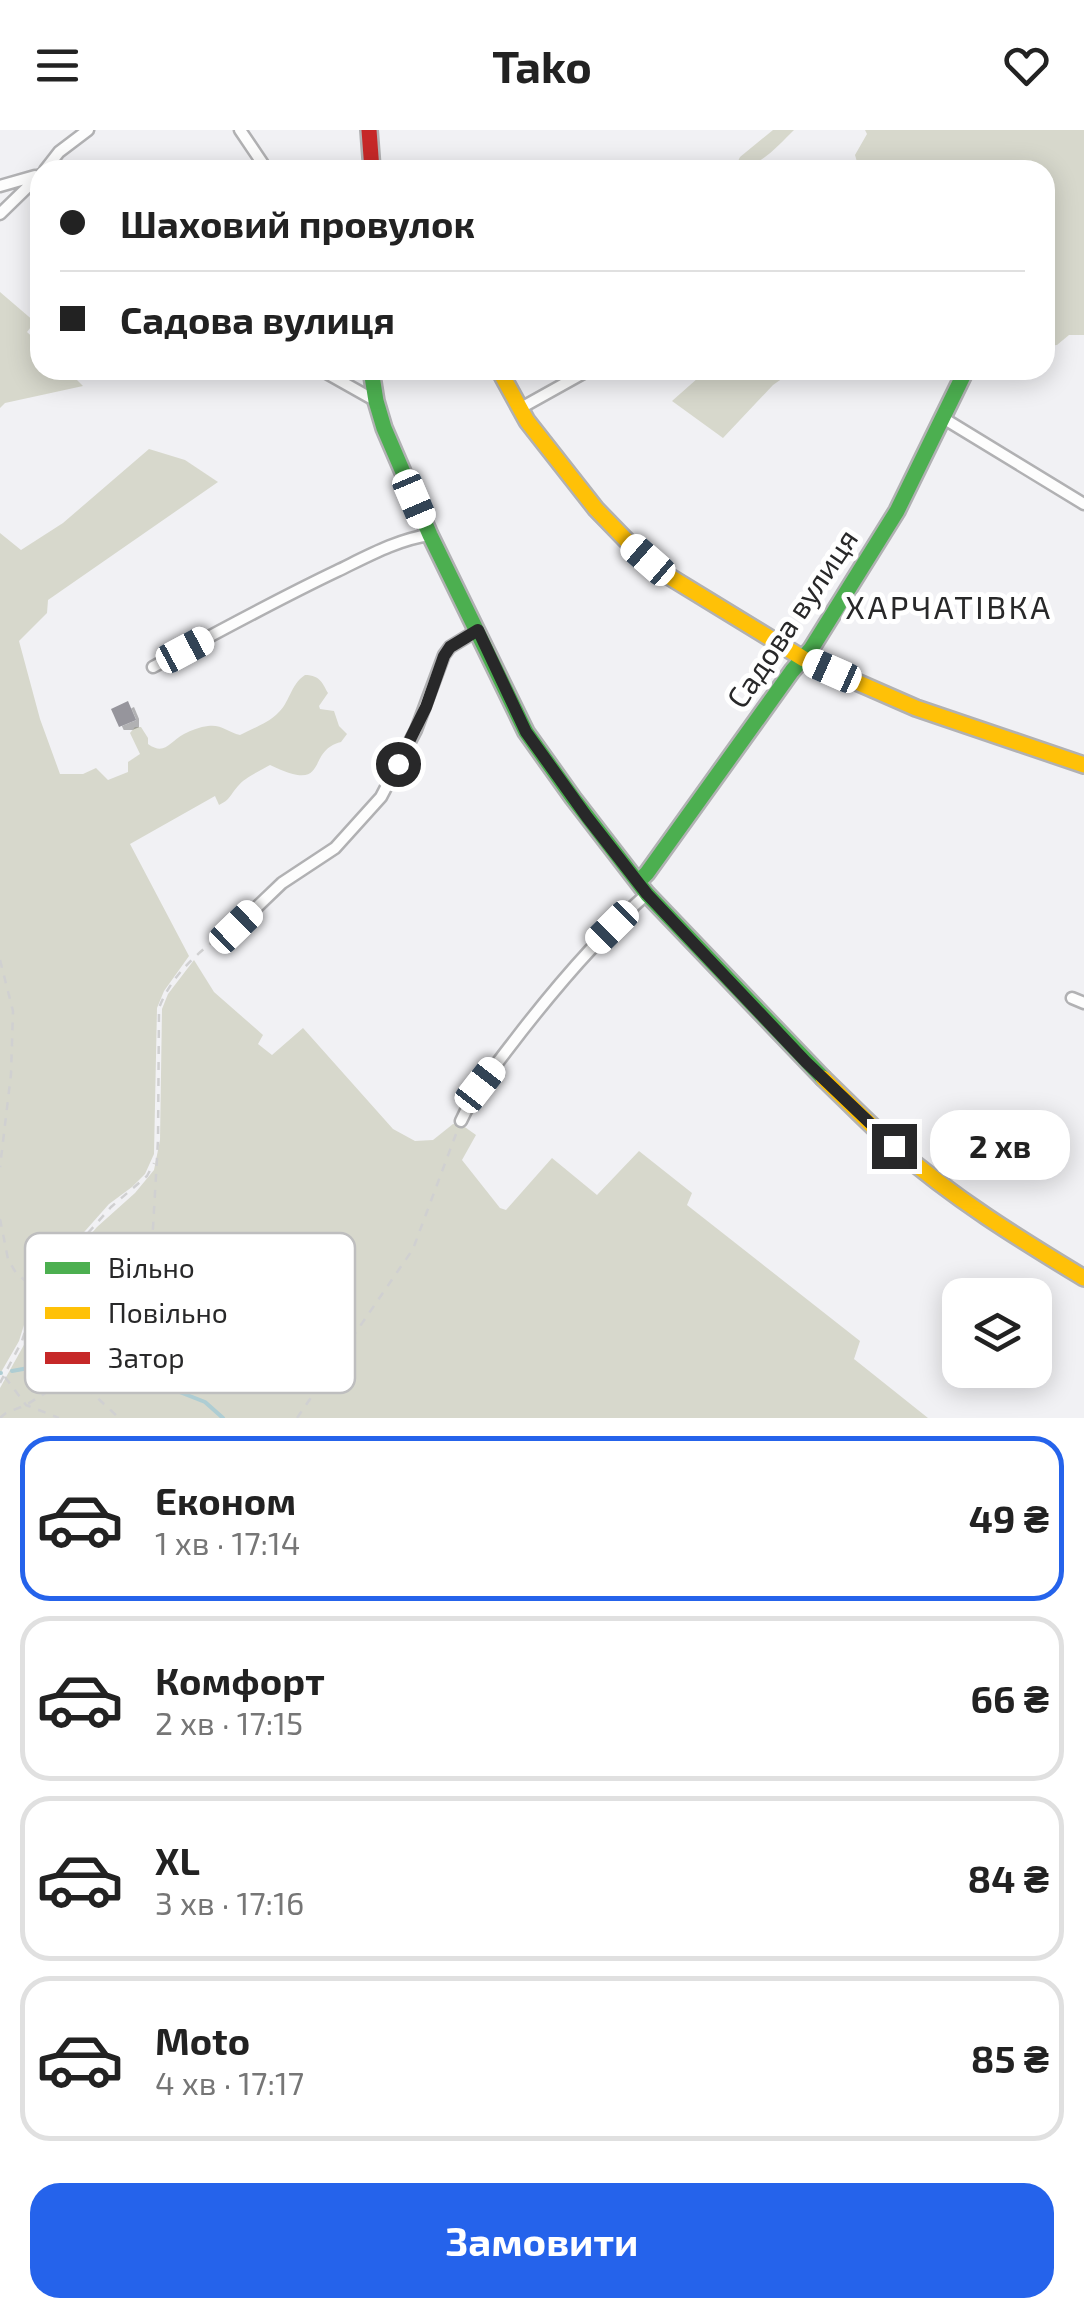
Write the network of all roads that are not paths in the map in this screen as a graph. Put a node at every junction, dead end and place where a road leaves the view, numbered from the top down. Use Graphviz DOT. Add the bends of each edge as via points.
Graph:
graph roads {
  1 [pos="88,130"];
  2 [pos="240,130"];
  3 [pos="368,130"];
  4 [pos="53,160"];
  5 [pos="260,160"];
  6 [pos="371,160"];
  7 [pos="30,178"];
  8 [pos="30,185"];
  9 [pos="0,186"];
  10 [pos="0,214"];
  11 [pos="339,380"];
  12 [pos="373,380"];
  13 [pos="504,380"];
  14 [pos="571,380"];
  15 [pos="961,380"];
  16 [pos="376,400"];
  17 [pos="519,409"];
  18 [pos="942,418"];
  19 [pos="1084,504"];
  20 [pos="430,535"];
  21 [pos="478,630"];
  22 [pos="804,659"];
  23 [pos="153,667"];
  24 [pos="1084,765"];
  25 [pos="642,888"];
  26 [pos="236,927"];
  27 [pos="1072,998"];
  28 [pos="1084,1003"];
  29 [pos="461,1122"];
  30 [pos="1084,1278"];
  1 -- 4 [label="street"];
  2 -- 5 [label="street"];
  3 -- 6 [label="street"];
  7 -- 9 [label="street"];
  8 -- 10 [label="street"];
  11 -- 16 [label="street"];
  12 -- 16 [label="street"];
  13 -- 17 [label="street"];
  14 -- 17 [label="street"];
  15 -- 18 [label="street, Садова вулиця"];
  16 -- 20 [label="street"];
  17 -- 22 [label="street" via="628,544"];
  18 -- 19 [label="street"];
  18 -- 22 [label="street, Садова вулиця" via="897,512"];
  20 -- 21 [label="street"];
  20 -- 23 [label="street" via="329,574"];
  21 -- 25 [label="street" via="526,732"];
  21 -- 26 [label="street" via="444,656 416,730 373,807 335,848 282,883"];
  22 -- 24 [label="street" via="916,708"];
  22 -- 25 [label="street, Садова вулиця"];
  25 -- 29 [label="street, Садова вулиця" via="480,1085"];
  25 -- 30 [label="street" via="894,1146 997,1225"];
  27 -- 28 [label="street"];
}
